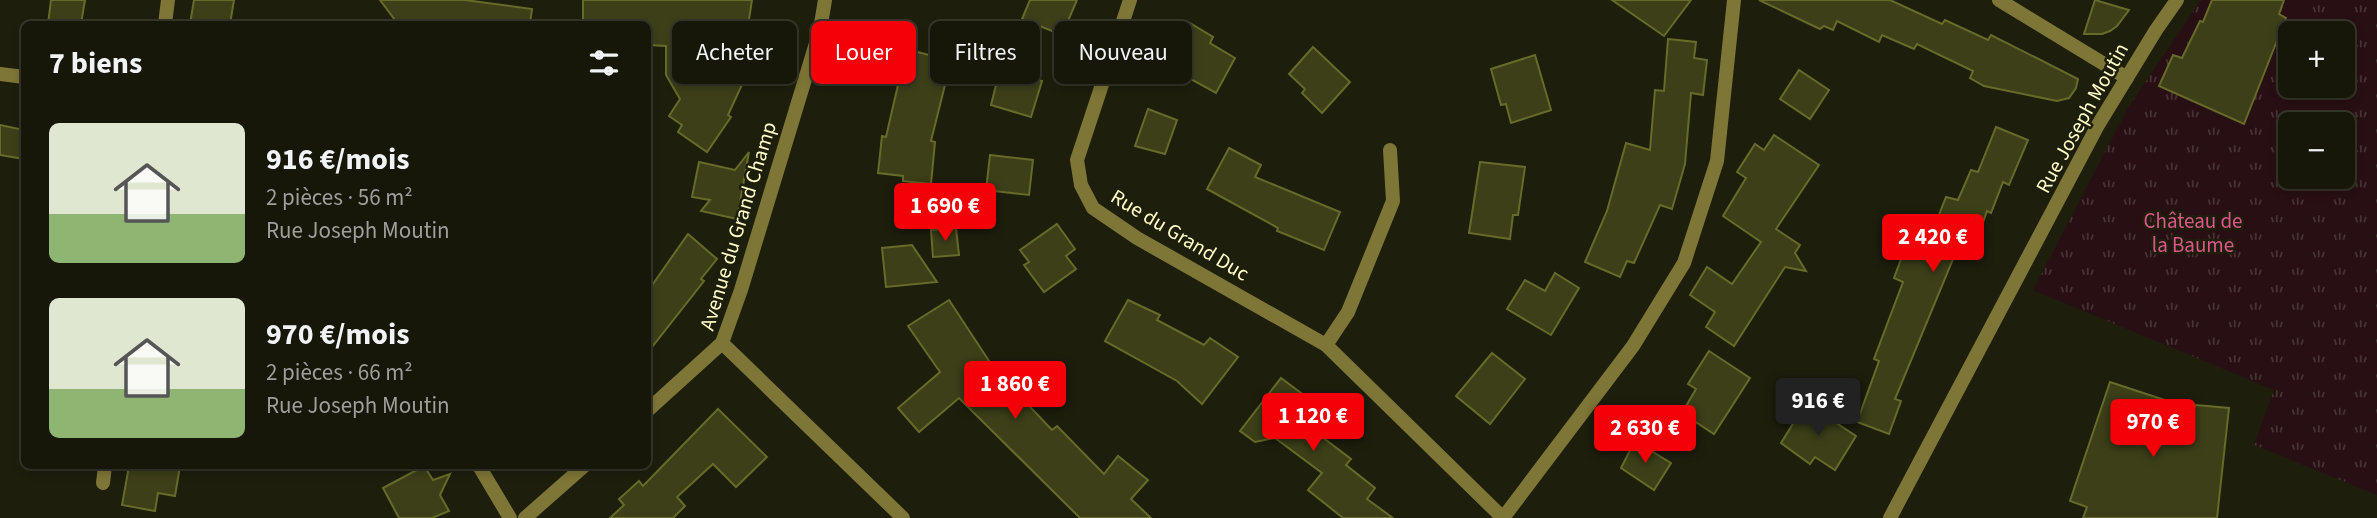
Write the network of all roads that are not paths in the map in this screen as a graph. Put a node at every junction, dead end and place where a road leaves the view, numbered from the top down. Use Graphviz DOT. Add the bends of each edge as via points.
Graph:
graph roads {
  1 [pos="168,0"];
  2 [pos="825,0"];
  3 [pos="1130,0"];
  4 [pos="1734,0"];
  5 [pos="1998,0"];
  6 [pos="2176,0"];
  7 [pos="165,21"];
  8 [pos="0,74"];
  9 [pos="21,77"];
  10 [pos="2127,78"];
  11 [pos="1390,150"];
  12 [pos="722,344"];
  13 [pos="1326,345"];
  14 [pos="651,407"];
  15 [pos="105,469"];
  16 [pos="481,469"];
  17 [pos="581,469"];
  18 [pos="103,483"];
  19 [pos="510,518"];
  20 [pos="525,518"];
  21 [pos="903,518"];
  22 [pos="1503,518"];
  23 [pos="1890,518"];
  1 -- 7 [label="street"];
  2 -- 12 [label="street, Avenue du Grand Champ" via="820,30"];
  3 -- 13 [label="street, Rue du Grand Duc" via="1077,160 1081,185 1093,208 1137,238"];
  4 -- 22 [label="street" via="1717,161 1684,263 1633,346"];
  5 -- 10 [label="street"];
  6 -- 10 [label="street, Rue Joseph Moutin"];
  8 -- 9 [label="street"];
  10 -- 23 [label="street, Rue Joseph Moutin"];
  11 -- 13 [label="street" via="1393,201 1348,312"];
  12 -- 14 [label="street"];
  12 -- 21 [label="street, Avenue du Grand Champ"];
  13 -- 22 [label="street, Rue du Grand Duc"];
  15 -- 18 [label="street"];
  16 -- 19 [label="street"];
  17 -- 20 [label="street"];
}
